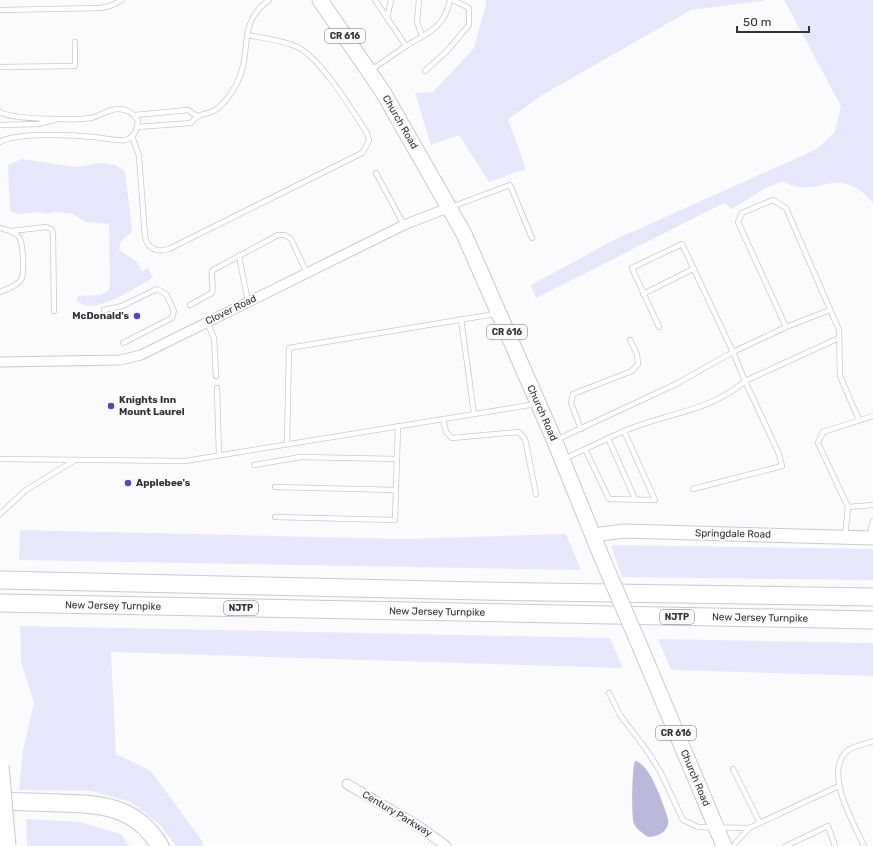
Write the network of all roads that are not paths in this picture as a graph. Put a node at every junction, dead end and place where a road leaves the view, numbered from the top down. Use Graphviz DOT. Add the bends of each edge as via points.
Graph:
graph roads {
  1 [pos="122,0"];
  2 [pos="269,0"];
  3 [pos="320,0"];
  4 [pos="375,0"];
  5 [pos="391,0"];
  6 [pos="420,0"];
  7 [pos="452,0"];
  8 [pos="0,10"];
  9 [pos="387,18"];
  10 [pos="247,35"];
  11 [pos="422,36"];
  12 [pos="75,42"];
  13 [pos="406,46"];
  14 [pos="0,67"];
  15 [pos="369,71"];
  16 [pos="425,71"];
  17 [pos="0,112"];
  18 [pos="134,115"];
  19 [pos="197,116"];
  20 [pos="60,118"];
  21 [pos="0,125"];
  22 [pos="137,127"];
  23 [pos="132,136"];
  24 [pos="0,142"];
  25 [pos="376,172"];
  26 [pos="450,207"];
  27 [pos="404,225"];
  28 [pos="0,228"];
  29 [pos="12,231"];
  30 [pos="532,238"];
  31 [pos="239,256"];
  32 [pos="693,268"];
  33 [pos="307,273"];
  34 [pos="0,292"];
  35 [pos="643,294"];
  36 [pos="248,302"];
  37 [pos="190,305"];
  38 [pos="104,310"];
  39 [pos="830,310"];
  40 [pos="54,311"];
  41 [pos="499,313"];
  42 [pos="460,319"];
  43 [pos="207,322"];
  44 [pos="658,327"];
  45 [pos="786,327"];
  46 [pos="839,338"];
  47 [pos="630,340"];
  48 [pos="123,343"];
  49 [pos="733,352"];
  50 [pos="0,362"];
  51 [pos="216,376"];
  52 [pos="745,381"];
  53 [pos="217,388"];
  54 [pos="538,404"];
  55 [pos="474,414"];
  56 [pos="873,416"];
  57 [pos="443,419"];
  58 [pos="859,420"];
  59 [pos="398,426"];
  60 [pos="581,428"];
  61 [pos="624,431"];
  62 [pos="608,438"];
  63 [pos="555,441"];
  64 [pos="287,444"];
  65 [pos="585,449"];
  66 [pos="219,455"];
  67 [pos="0,459"];
  68 [pos="77,459"];
  69 [pos="397,459"];
  70 [pos="562,459"];
  71 [pos="254,465"];
  72 [pos="275,486"];
  73 [pos="693,489"];
  74 [pos="396,490"];
  75 [pos="536,494"];
  76 [pos="635,499"];
  77 [pos="873,505"];
  78 [pos="848,507"];
  79 [pos="0,514"];
  80 [pos="275,517"];
  81 [pos="873,521"];
  82 [pos="593,535"];
  83 [pos="845,537"];
  84 [pos="871,537"];
  85 [pos="0,580"];
  86 [pos="873,597"];
  87 [pos="481,602"];
  88 [pos="0,603"];
  89 [pos="873,620"];
  90 [pos="609,693"];
  91 [pos="873,741"];
  92 [pos="0,765"];
  93 [pos="733,769"];
  94 [pos="0,779"];
  95 [pos="347,784"];
  96 [pos="838,786"];
  97 [pos="0,801"];
  98 [pos="0,810"];
  99 [pos="760,823"];
  100 [pos="749,828"];
  101 [pos="717,830"];
  102 [pos="7,846"];
  103 [pos="148,846"];
  104 [pos="160,846"];
  105 [pos="446,846"];
  106 [pos="712,846"];
  107 [pos="724,846"];
  108 [pos="733,846"];
  109 [pos="786,846"];
  110 [pos="835,846"];
  111 [pos="864,846"];
  1 -- 8 [label="lane" via="101,8"];
  2 -- 10 [label="lane" via="252,17"];
  3 -- 15 [label="main road, Church Road / CR 616"];
  4 -- 9 [label="lane"];
  5 -- 9 [label="lane"];
  6 -- 11 [label="lane" via="417,22"];
  7 -- 11 [label="lane" via="441,24"];
  7 -- 16 [label="lane" via="469,8 469,25 447,51"];
  9 -- 13 [label="lane"];
  10 -- 19 [label="lane" via="240,75 230,95 212,112"];
  10 -- 23 [label="lane" via="296,46 312,56 367,133 369,141 362,153 169,249 158,252 150,247 145,237 139,156"];
  11 -- 13 [label="lane"];
  12 -- 14 [label="lane" via="75,66"];
  13 -- 15 [label="lane"];
  15 -- 26 [label="main road, Church Road / CR 616"];
  17 -- 20 [label="lane" via="14,117"];
  18 -- 19 [label="lane" via="188,110"];
  18 -- 20 [label="lane" via="126,110 117,109 91,118"];
  18 -- 22 [label="lane" via="138,121"];
  19 -- 22 [label="lane" via="191,123"];
  20 -- 21 [label="lane" via="38,124"];
  22 -- 23 [label="lane"];
  23 -- 24 [label="lane" via="119,140 85,136 23,136"];
  25 -- 27 [label="lane"];
  26 -- 27 [label="street, Clover Road"];
  26 -- 30 [label="lane" via="510,185"];
  26 -- 41 [label="main road, Church Road / CR 616"];
  27 -- 33 [label="street, Clover Road"];
  28 -- 29 [label="lane"];
  29 -- 34 [label="lane" via="22,243 23,273 16,285"];
  29 -- 40 [label="lane" via="46,227 54,233"];
  31 -- 33 [label="lane" via="278,235 285,234"];
  31 -- 36 [label="lane"];
  31 -- 37 [label="lane" via="212,272 212,293"];
  32 -- 35 [label="lane"];
  32 -- 35 [label="lane" via="682,244 632,268"];
  32 -- 49 [label="lane"];
  33 -- 36 [label="street, Clover Road"];
  35 -- 44 [label="lane"];
  36 -- 43 [label="street, Clover Road"];
  38 -- 48 [label="lane" via="122,306 154,290 166,294 174,311 172,318"];
  39 -- 45 [label="lane"];
  39 -- 45 [label="lane" via="786,208 773,200 742,213 738,222"];
  39 -- 46 [label="lane" via="839,330"];
  41 -- 42 [label="lane"];
  41 -- 54 [label="main road, Church Road / CR 616"];
  42 -- 55 [label="lane"];
  42 -- 64 [label="lane" via="289,348"];
  43 -- 50 [label="street, Clover Road" via="128,359"];
  43 -- 51 [label="lane" via="214,338"];
  45 -- 49 [label="lane"];
  46 -- 52 [label="lane"];
  46 -- 58 [label="lane" via="840,376"];
  47 -- 60 [label="lane" via="637,354 638,364 632,371 573,394 571,403"];
  49 -- 52 [label="lane"];
  49 -- 60 [label="lane" via="676,384"];
  52 -- 61 [label="lane" via="726,395 675,416"];
  52 -- 73 [label="lane" via="780,454 782,466"];
  53 -- 66 [label="lane"];
  54 -- 55 [label="lane"];
  54 -- 63 [label="main road, Church Road / CR 616"];
  55 -- 57 [label="lane"];
  56 -- 58 [label="lane"];
  57 -- 59 [label="lane"];
  57 -- 75 [label="lane" via="446,432 452,438 519,432 525,439"];
  58 -- 78 [label="lane" via="823,432 818,442"];
  59 -- 64 [label="lane"];
  59 -- 69 [label="lane"];
  60 -- 63 [label="lane"];
  61 -- 62 [label="lane"];
  61 -- 76 [label="lane" via="655,500"];
  62 -- 65 [label="lane"];
  62 -- 76 [label="lane"];
  63 -- 70 [label="main road, Church Road / CR 616"];
  64 -- 66 [label="lane"];
  65 -- 70 [label="lane"];
  65 -- 76 [label="lane" via="609,499"];
  66 -- 68 [label="lane" via="176,461"];
  67 -- 68 [label="lane"];
  68 -- 79 [label="lane" via="26,490"];
  69 -- 71 [label="lane" via="301,457"];
  69 -- 74 [label="lane"];
  70 -- 82 [label="main road, Church Road / CR 616"];
  72 -- 74 [label="lane"];
  74 -- 80 [label="lane" via="395,520"];
  77 -- 78 [label="lane"];
  78 -- 83 [label="lane"];
  81 -- 84 [label="lane"];
  82 -- 83 [label="main road, Springdale Road" via="624,530"];
  82 -- 101 [label="main road, Church Road / CR 616, bridge"];
  83 -- 84 [label="main road, Springdale Road"];
  85 -- 87 [label="highway, New Jersey Turnpike / NJTP"];
  86 -- 87 [label="highway, New Jersey Turnpike / NJTP"];
  87 -- 88 [label="highway, New Jersey Turnpike / NJTP"];
  87 -- 89 [label="highway, New Jersey Turnpike / NJTP"];
  90 -- 101 [label="lane" via="620,714 661,773 683,820 698,827"];
  91 -- 96 [label="lane" via="848,751 840,761"];
  92 -- 94 [label="highway, bridge"];
  92 -- 102 [label="highway, bridge"];
  93 -- 99 [label="lane"];
  95 -- 105 [label="street, Century Parkway" via="417,825"];
  96 -- 99 [label="lane"];
  96 -- 111 [label="lane"];
  97 -- 104 [label="highway" via="84,803 108,807 138,821"];
  98 -- 103 [label="highway" via="77,811 103,815 125,824"];
  99 -- 100 [label="lane"];
  100 -- 101 [label="lane"];
  100 -- 108 [label="lane"];
  101 -- 106 [label="main road"];
  101 -- 107 [label="main road, Church Road / CR 616"];
  109 -- 110 [label="lane" via="828,826"];
}
